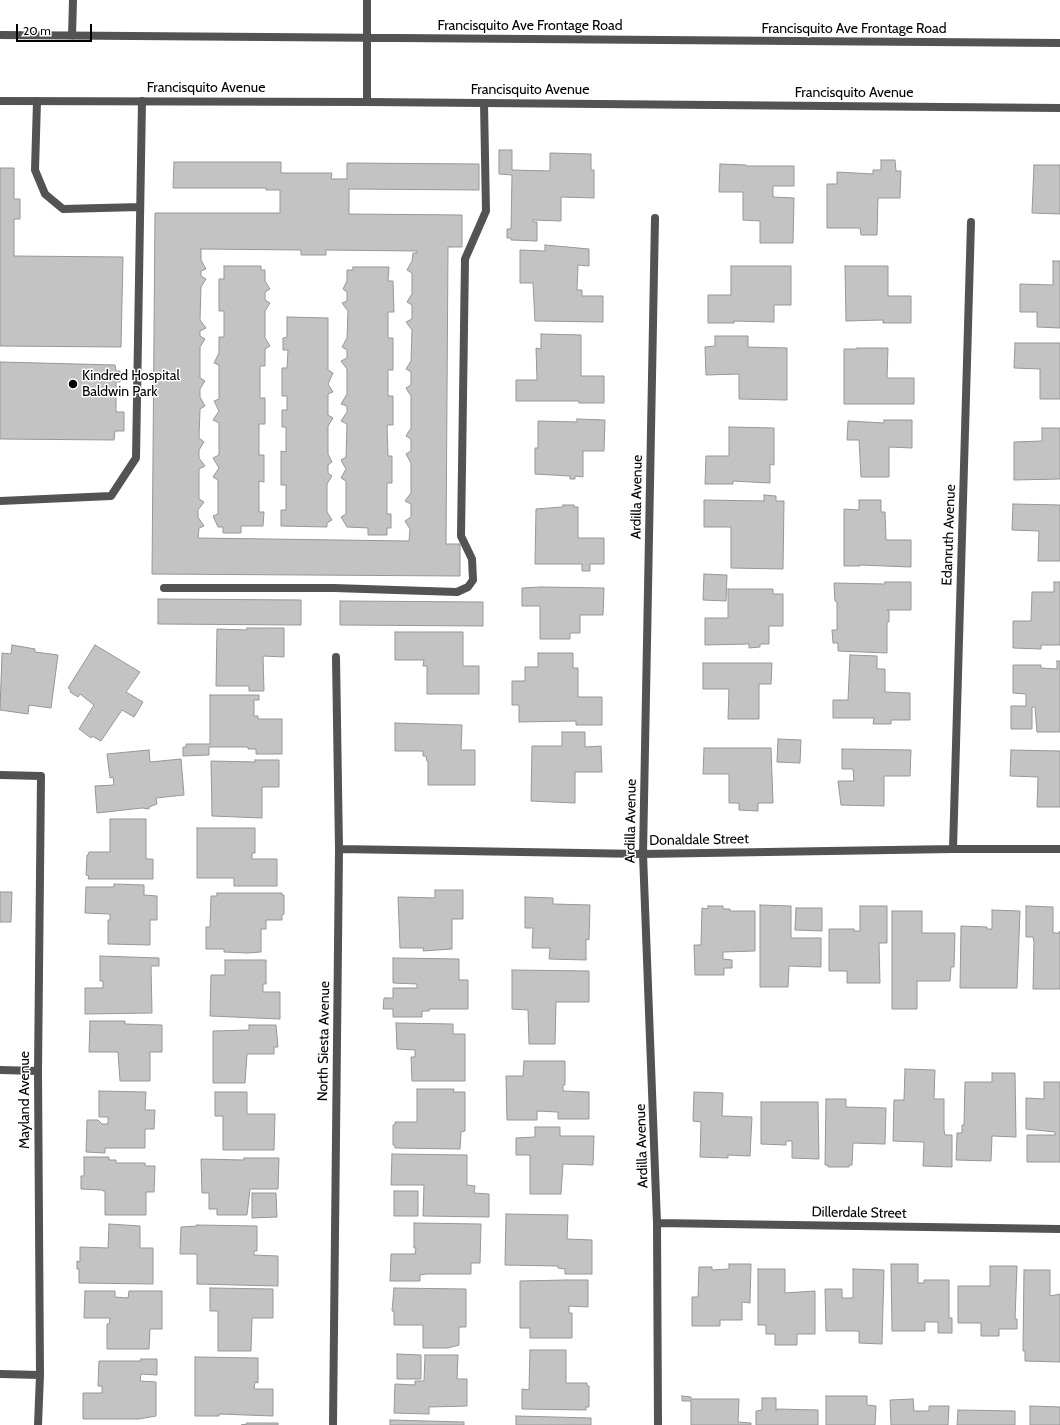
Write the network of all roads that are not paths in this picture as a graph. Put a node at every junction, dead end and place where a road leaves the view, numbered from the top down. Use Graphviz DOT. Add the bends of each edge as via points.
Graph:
graph roads {
  1 [pos="73,0"];
  2 [pos="367,0"];
  3 [pos="0,35"];
  4 [pos="72,36"];
  5 [pos="367,38"];
  6 [pos="1060,43"];
  7 [pos="0,101"];
  8 [pos="36,101"];
  9 [pos="142,101"];
  10 [pos="367,102"];
  11 [pos="484,103"];
  12 [pos="1060,108"];
  13 [pos="140,207"];
  14 [pos="655,218"];
  15 [pos="971,222"];
  16 [pos="0,501"];
  17 [pos="164,588"];
  18 [pos="336,657"];
  19 [pos="0,775"];
  20 [pos="339,849"];
  21 [pos="953,849"];
  22 [pos="1060,850"];
  23 [pos="643,854"];
  24 [pos="0,1070"];
  25 [pos="38,1071"];
  26 [pos="658,1223"];
  27 [pos="1060,1229"];
  28 [pos="0,1374"];
  29 [pos="40,1375"];
  30 [pos="38,1425"];
  31 [pos="333,1425"];
  32 [pos="658,1425"];
  1 -- 4 [label="street"];
  2 -- 5 [label="street"];
  3 -- 4 [label="street, Francisquito Ave Frontage Road"];
  4 -- 5 [label="street, Francisquito Ave Frontage Road"];
  5 -- 6 [label="street, Francisquito Ave Frontage Road"];
  5 -- 10 [label="street"];
  7 -- 8 [label="street, Francisquito Avenue"];
  8 -- 9 [label="street, Francisquito Avenue"];
  8 -- 13 [label="street" via="35,170 45,194 63,209"];
  9 -- 10 [label="street, Francisquito Avenue"];
  9 -- 13 [label="street"];
  10 -- 11 [label="street, Francisquito Avenue"];
  11 -- 12 [label="street, Francisquito Avenue"];
  11 -- 17 [label="street" via="486,210 465,258 461,536 472,559 472,580 468,587 457,592 334,588"];
  13 -- 16 [label="street" via="136,458 111,496"];
  14 -- 23 [label="street, Ardilla Avenue"];
  15 -- 21 [label="street, Edanruth Avenue"];
  18 -- 20 [label="street, North Siesta Avenue"];
  19 -- 25 [label="street, Mayland Avenue" via="41,776"];
  20 -- 23 [label="street, Donaldale Street"];
  20 -- 31 [label="street, North Siesta Avenue"];
  21 -- 22 [label="street, Donaldale Street"];
  21 -- 23 [label="street, Donaldale Street"];
  23 -- 26 [label="street, Ardilla Avenue"];
  24 -- 25 [label="street"];
  25 -- 29 [label="street, Mayland Avenue"];
  26 -- 27 [label="street, Dillerdale Street"];
  26 -- 32 [label="street, Ardilla Avenue"];
  28 -- 29 [label="street"];
  29 -- 30 [label="street, Mayland Avenue"];
}
